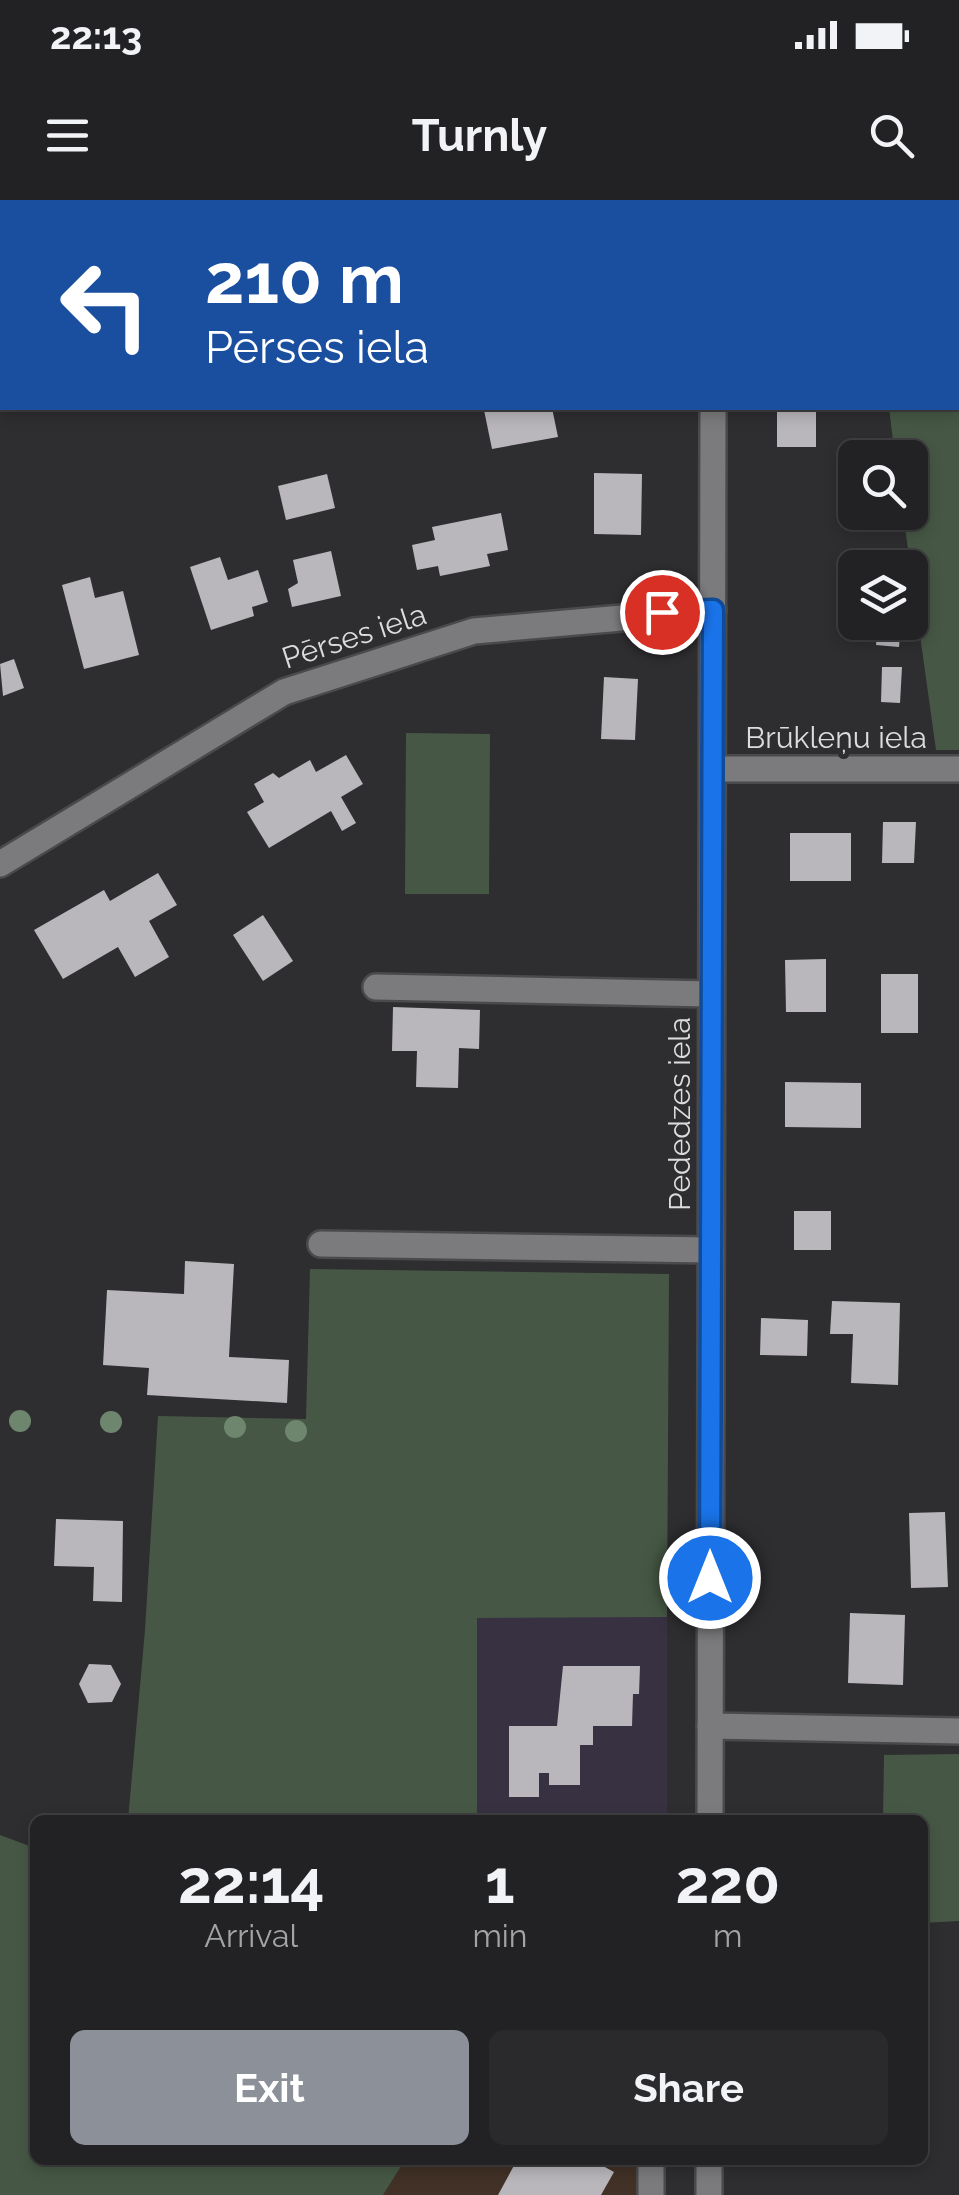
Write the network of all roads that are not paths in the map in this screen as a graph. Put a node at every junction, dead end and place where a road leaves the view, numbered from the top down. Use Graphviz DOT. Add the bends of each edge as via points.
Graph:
graph roads {
  1 [pos="713,410"];
  2 [pos="713,610"];
  3 [pos="959,769"];
  4 [pos="713,770"];
  5 [pos="0,864"];
  6 [pos="376,987"];
  7 [pos="712,994"];
  8 [pos="321,1244"];
  9 [pos="711,1250"];
  10 [pos="710,1726"];
  11 [pos="959,1731"];
  12 [pos="710,1815"];
  13 [pos="651,2165"];
  14 [pos="709,2165"];
  15 [pos="651,2195"];
  16 [pos="709,2195"];
  1 -- 2 [label="street, Pededzes iela"];
  2 -- 4 [label="street, Pededzes iela"];
  2 -- 5 [label="street, Pērses iela" via="474,632 284,692"];
  3 -- 4 [label="street, Brūkleņu iela"];
  4 -- 7 [label="street, Pededzes iela"];
  6 -- 7 [label="street"];
  7 -- 9 [label="street, Pededzes iela"];
  8 -- 9 [label="street"];
  9 -- 10 [label="street, Pededzes iela"];
  10 -- 11 [label="street"];
  10 -- 12 [label="street, Pededzes iela"];
  13 -- 15 [label="street"];
  14 -- 16 [label="street"];
}
